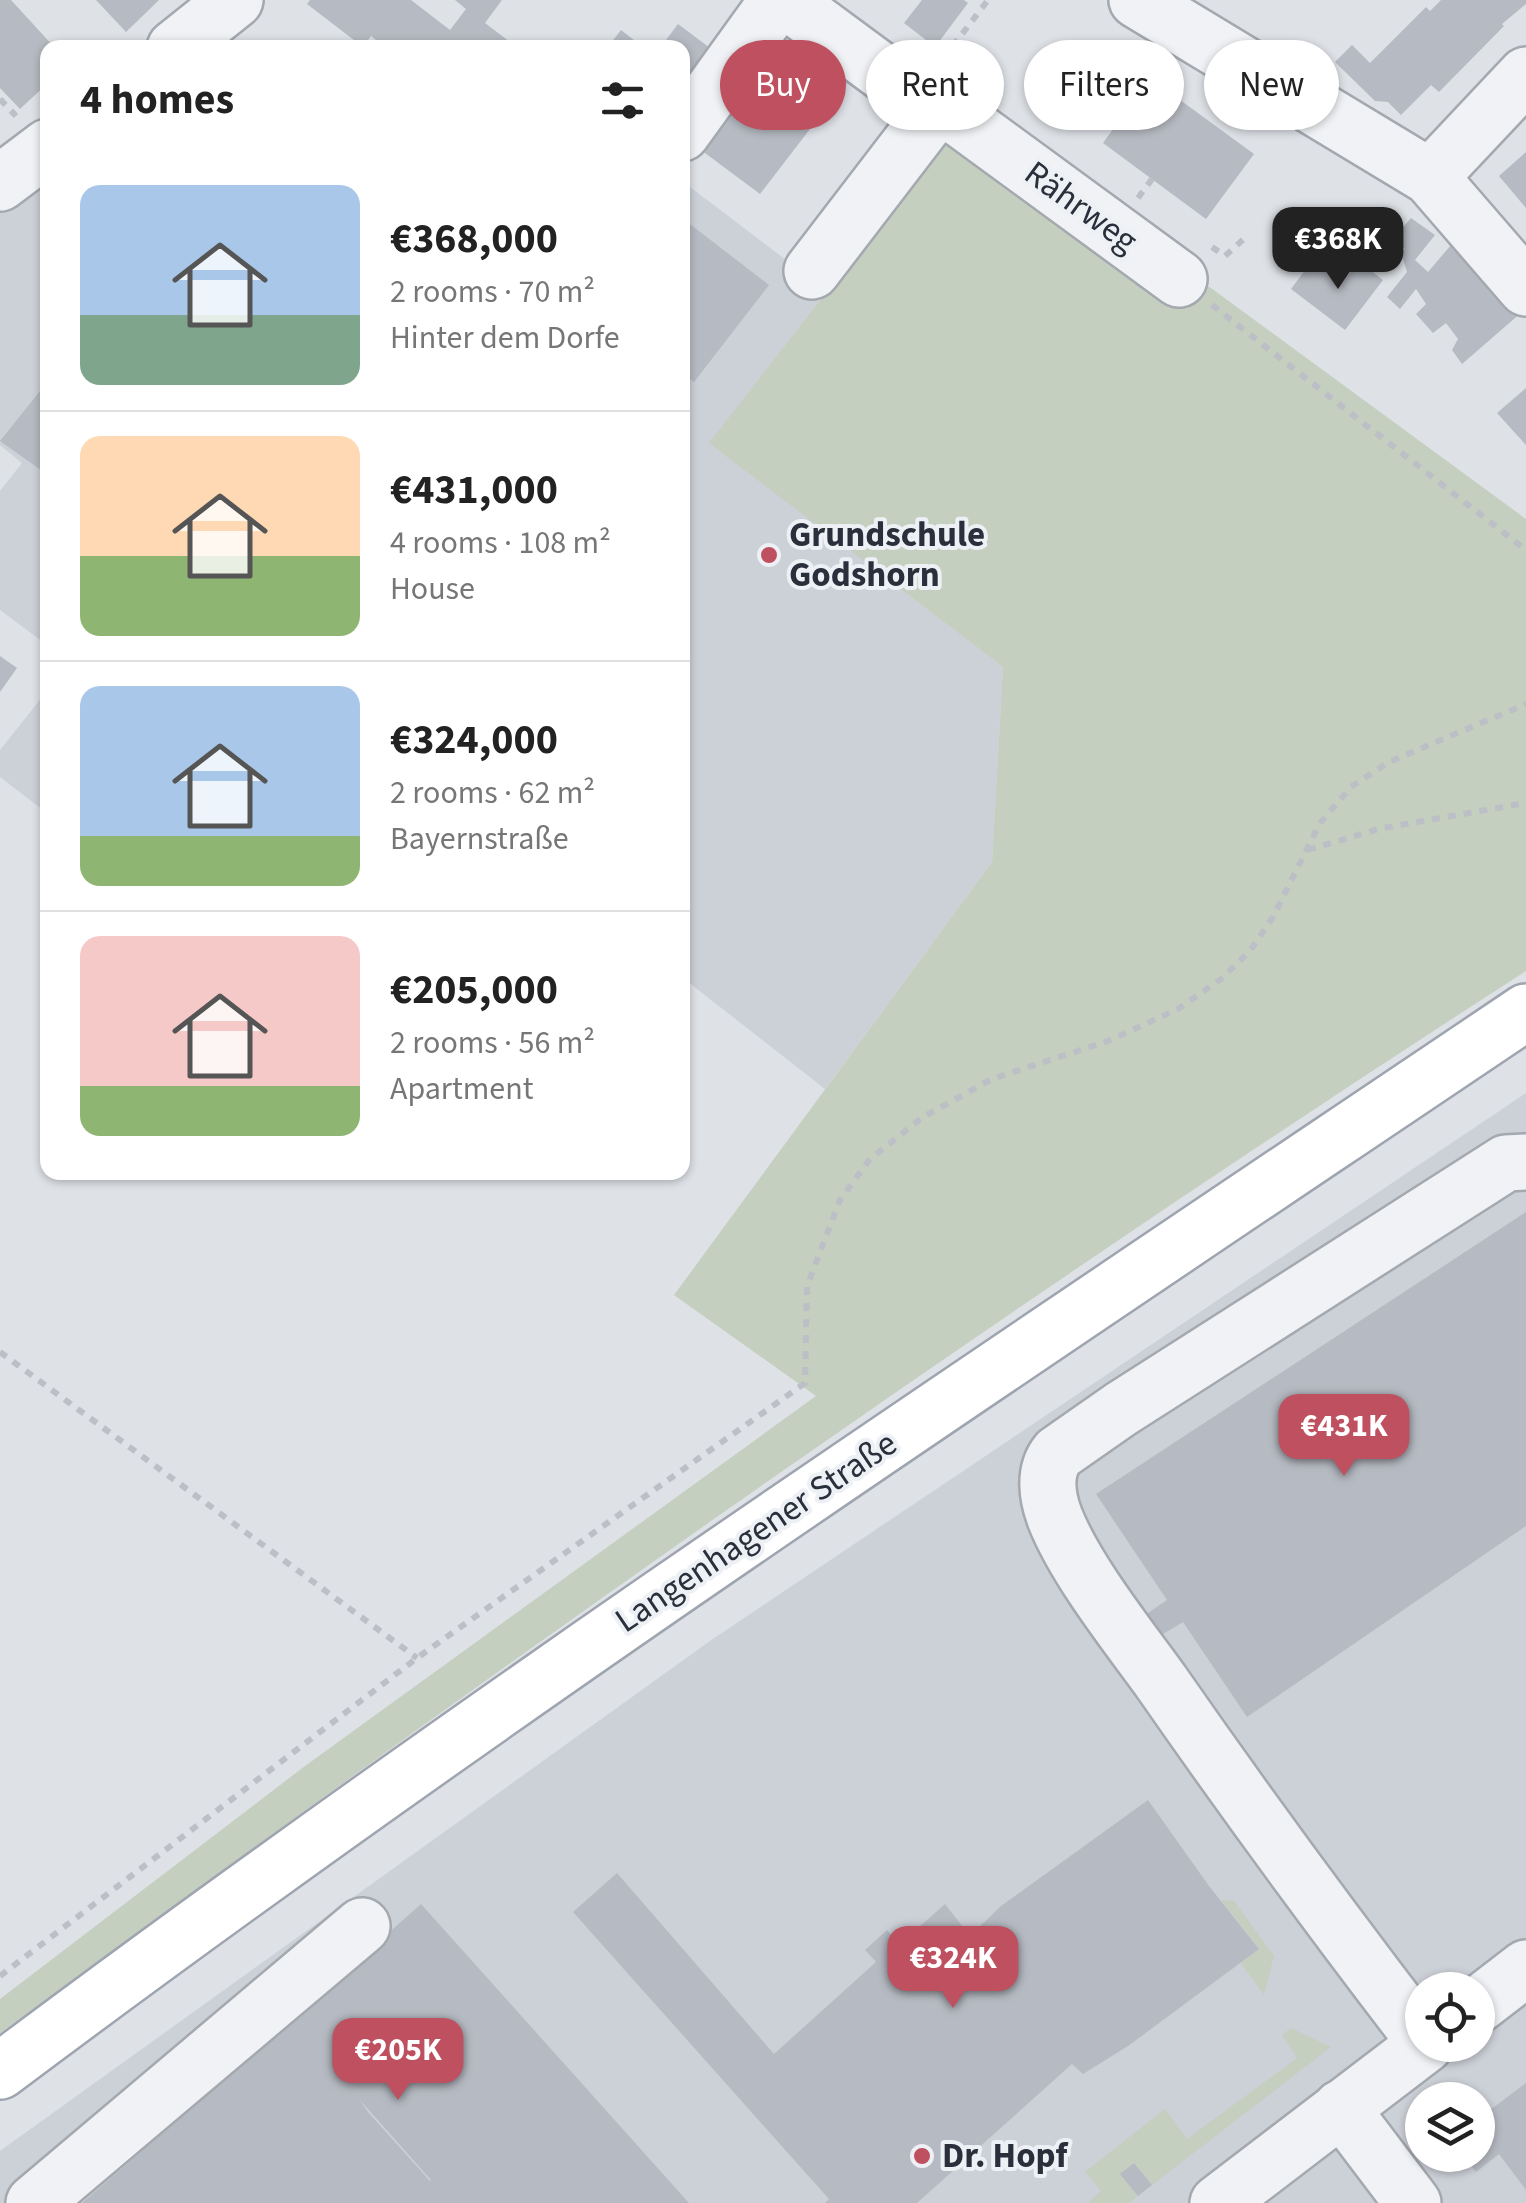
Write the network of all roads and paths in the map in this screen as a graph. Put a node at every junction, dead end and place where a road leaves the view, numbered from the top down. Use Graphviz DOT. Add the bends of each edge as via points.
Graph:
graph roads {
  1 [pos="236,0"];
  2 [pos="781,0"];
  3 [pos="988,0"];
  4 [pos="1138,0"];
  5 [pos="185,40"];
  6 [pos="964,40"];
  7 [pos="866,58"];
  8 [pos="1526,75"];
  9 [pos="690,122"];
  10 [pos="908,130"];
  11 [pos="970,130"];
  12 [pos="40,153"];
  13 [pos="1430,177"];
  14 [pos="0,183"];
  15 [pos="812,271"];
  16 [pos="1180,279"];
  17 [pos="1526,288"];
  18 [pos="1526,550"];
  19 [pos="1526,704"];
  20 [pos="1526,802"];
  21 [pos="1306,850"];
  22 [pos="1526,1012"];
  23 [pos="1526,1162"];
  24 [pos="0,1352"];
  25 [pos="417,1658"];
  26 [pos="362,1926"];
  27 [pos="1526,1968"];
  28 [pos="0,1976"];
  29 [pos="1495,1992"];
  30 [pos="1405,2016"];
  31 [pos="1405,2057"];
  32 [pos="0,2071"];
  33 [pos="1341,2108"];
  34 [pos="34,2203"];
  35 [pos="1218,2203"];
  36 [pos="1414,2203"];
  1 -- 5 [label="street"];
  2 -- 7 [label="street, Rährweg"];
  2 -- 9 [label="street"];
  3 -- 6 [label="path"];
  4 -- 13 [label="street"];
  8 -- 13 [label="street"];
  10 -- 15 [label="street"];
  11 -- 16 [label="street, Rährweg"];
  12 -- 14 [label="street"];
  13 -- 17 [label="street"];
  16 -- 18 [label="path"];
  19 -- 21 [label="path" via="1389,762 1351,787"];
  20 -- 21 [label="path" via="1378,829"];
  21 -- 25 [label="path" via="1273,917 1222,979 1139,1029 992,1079 923,1117 870,1159 840,1200 807,1286 806,1383"];
  22 -- 32 [label="main road, Langenhagener Straße" via="707,1564"];
  23 -- 30 [label="street" via="1506,1163 1121,1408 1050,1463 1056,1520 1096,1589"];
  24 -- 25 [label="path"];
  25 -- 28 [label="path"];
  26 -- 34 [label="street"];
  27 -- 29 [label="street"];
  31 -- 33 [label="street"];
  33 -- 35 [label="street"];
  33 -- 36 [label="street"];
}
